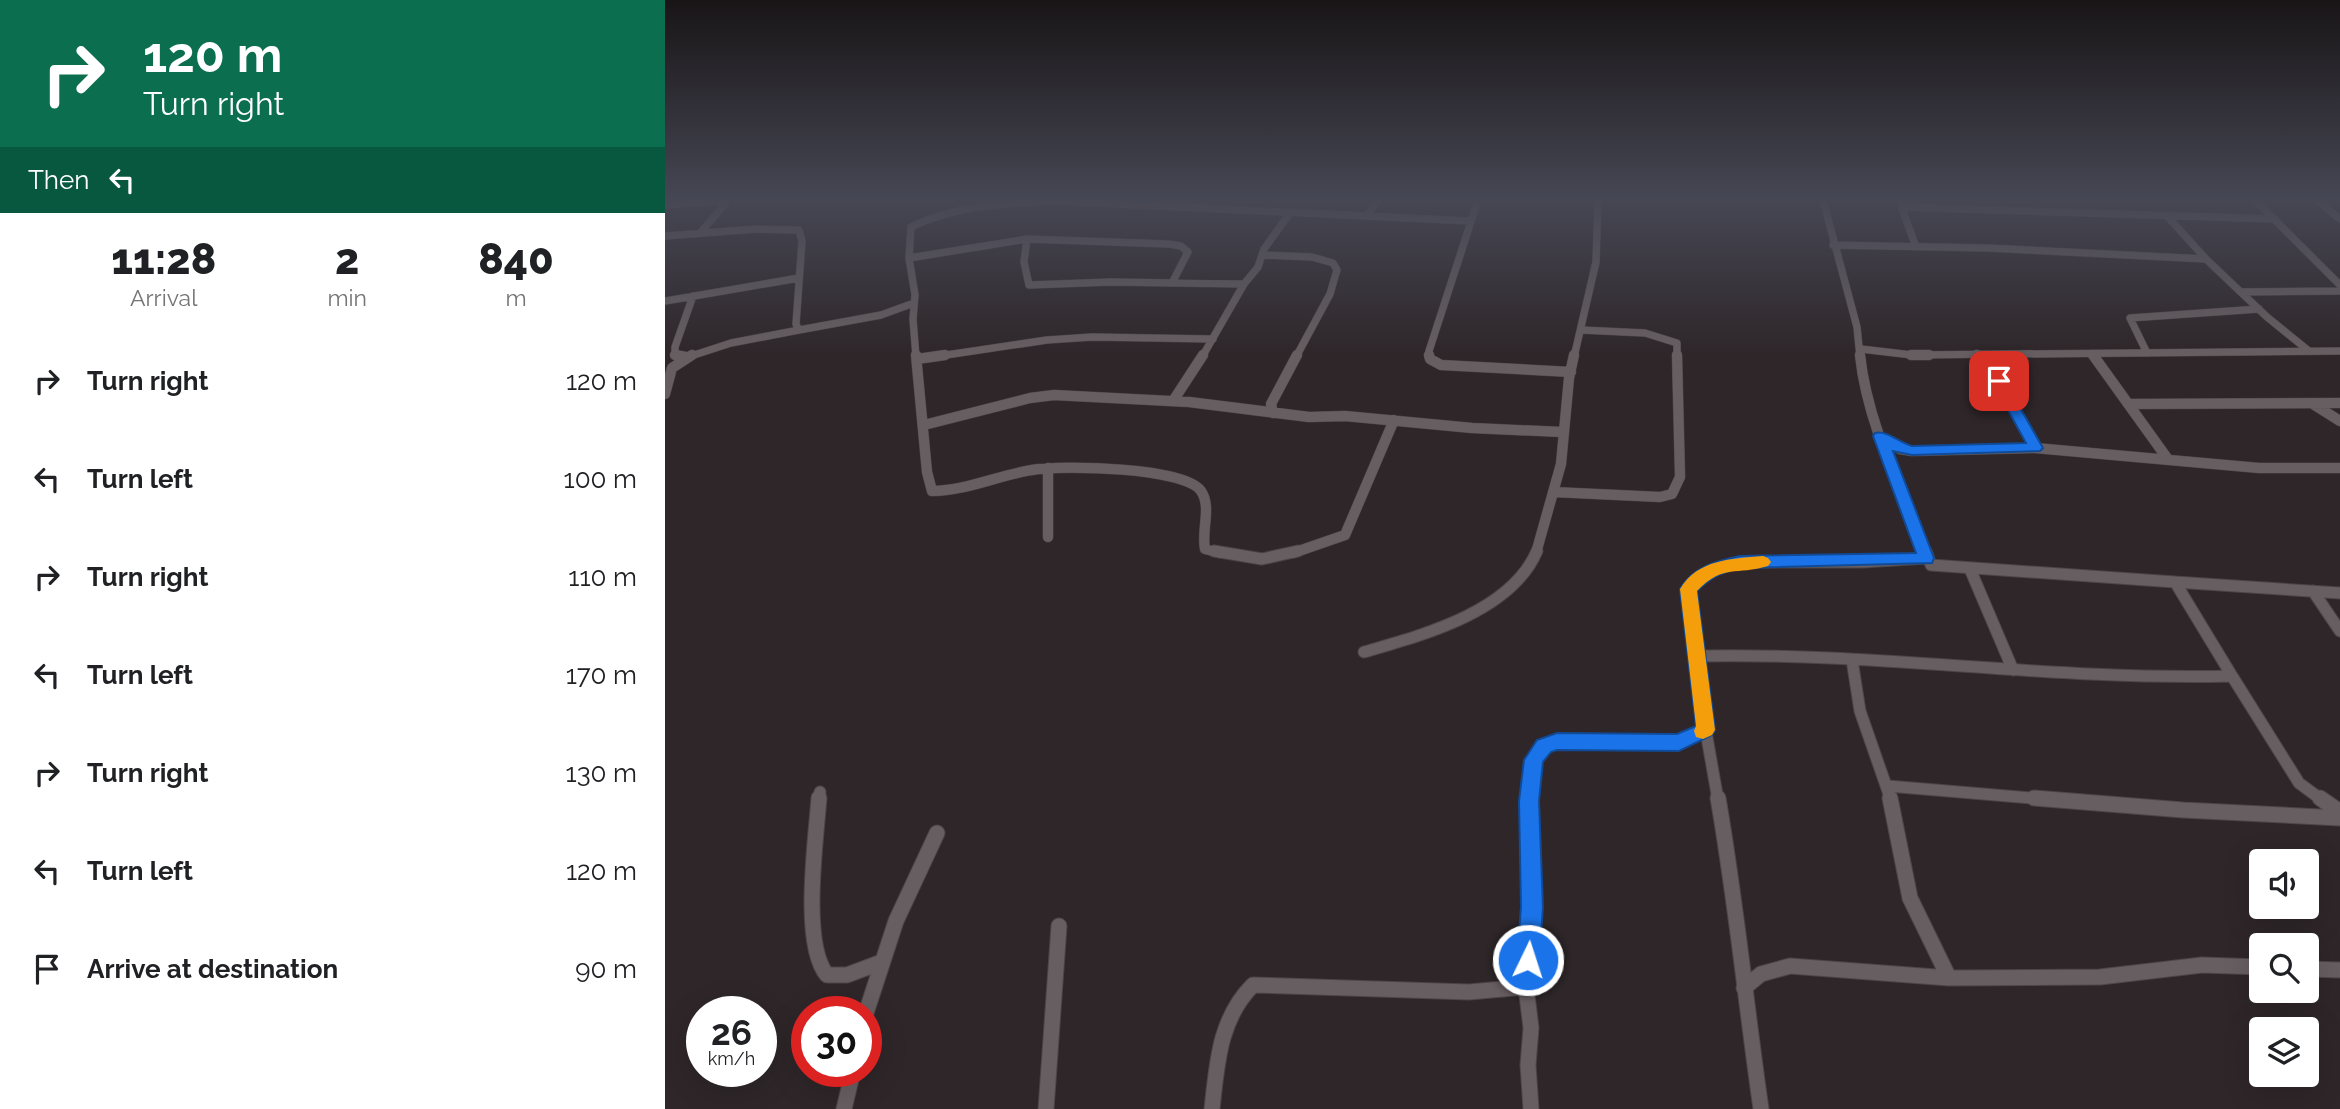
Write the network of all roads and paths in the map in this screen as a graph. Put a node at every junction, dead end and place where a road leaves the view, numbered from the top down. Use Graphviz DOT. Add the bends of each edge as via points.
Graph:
graph roads {
  1 [pos="801,252"];
  2 [pos="909,252"];
  3 [pos="948,252"];
  4 [pos="1025,252"];
  5 [pos="1188,252"];
  6 [pos="1264,252"];
  7 [pos="1460,252"];
  8 [pos="1596,252"];
  9 [pos="1835,252"];
  10 [pos="2071,252"];
  11 [pos="2199,252"];
  12 [pos="2307,252"];
  13 [pos="1262,255"];
  14 [pos="909,258"];
  15 [pos="2206,259"];
  16 [pos="799,278"];
  17 [pos="1172,283"];
  18 [pos="1244,284"];
  19 [pos="2340,285"];
  20 [pos="2340,291"];
  21 [pos="2241,292"];
  22 [pos="693,296"];
  23 [pos="665,302"];
  24 [pos="914,303"];
  25 [pos="2259,309"];
  26 [pos="799,330"];
  27 [pos="1581,330"];
  28 [pos="1213,339"];
  29 [pos="1861,349"];
  30 [pos="2309,351"];
  31 [pos="2340,351"];
  32 [pos="2147,353"];
  33 [pos="1976,354"];
  34 [pos="2092,354"];
  35 [pos="686,357"];
  36 [pos="917,359"];
  37 [pos="1571,372"];
  38 [pos="665,394"];
  39 [pos="1173,401"];
  40 [pos="2340,403"];
  41 [pos="2128,404"];
  42 [pos="2313,404"];
  43 [pos="1273,412"];
  44 [pos="1394,420"];
  45 [pos="2340,421"];
  46 [pos="925,425"];
  47 [pos="1562,432"];
  48 [pos="1880,436"];
  49 [pos="2035,448"];
  50 [pos="2167,458"];
  51 [pos="1048,468"];
  52 [pos="2340,468"];
  53 [pos="1553,492"];
  54 [pos="1048,537"];
  55 [pos="1926,558"];
  56 [pos="1970,569"];
  57 [pos="2175,582"];
  58 [pos="2313,591"];
  59 [pos="2340,593"];
  60 [pos="2340,631"];
  61 [pos="1364,652"];
  62 [pos="1698,656"];
  63 [pos="1852,660"];
  64 [pos="2013,670"];
  65 [pos="2232,676"];
  66 [pos="1706,730"];
  67 [pos="1888,786"];
  68 [pos="820,792"];
  69 [pos="2335,814"];
  70 [pos="937,834"];
  71 [pos="1059,926"];
  72 [pos="879,963"];
  73 [pos="2249,967"];
  74 [pos="2319,969"];
  75 [pos="2340,970"];
  76 [pos="1949,978"];
  77 [pos="1526,987"];
  78 [pos="1744,988"];
  79 [pos="870,996"];
  80 [pos="849,1087"];
  81 [pos="844,1109"];
  82 [pos="1046,1109"];
  83 [pos="1212,1109"];
  84 [pos="1531,1109"];
  85 [pos="1761,1109"];
  1 -- 16 [label="street"];
  2 -- 14 [label="street"];
  3 -- 14 [label="street"];
  4 -- 17 [label="street" via="1029,285"];
  5 -- 17 [label="street"];
  6 -- 13 [label="street"];
  7 -- 37 [label="street" via="1430,359 1441,365"];
  8 -- 27 [label="street"];
  9 -- 29 [label="street"];
  10 -- 15 [label="street"];
  11 -- 15 [label="street"];
  12 -- 19 [label="street"];
  13 -- 18 [label="street"];
  13 -- 43 [label="street" via="1312,257 1333,263 1337,270 1335,286 1271,404"];
  14 -- 24 [label="street"];
  15 -- 21 [label="street"];
  16 -- 22 [label="street"];
  16 -- 26 [label="street"];
  17 -- 18 [label="street"];
  18 -- 28 [label="street"];
  20 -- 21 [label="street"];
  21 -- 25 [label="street"];
  22 -- 23 [label="street"];
  22 -- 35 [label="street" via="675,347 675,355"];
  24 -- 26 [label="street" via="881,315"];
  24 -- 36 [label="street"];
  25 -- 30 [label="street"];
  25 -- 32 [label="street" via="2130,318"];
  26 -- 35 [label="street"];
  27 -- 37 [label="street"];
  27 -- 53 [label="street" via="1650,335 1677,343 1680,477 1672,494 1660,497"];
  28 -- 36 [label="street" via="1092,337 1016,342"];
  28 -- 39 [label="street"];
  29 -- 33 [label="street" via="1912,355"];
  29 -- 48 [label="street" via="1863,384"];
  30 -- 31 [label="street"];
  30 -- 32 [label="street"];
  32 -- 34 [label="street"];
  33 -- 34 [label="street"];
  33 -- 49 [label="street" via="2007,393"];
  34 -- 41 [label="street"];
  35 -- 38 [label="street" via="672,368"];
  36 -- 46 [label="street"];
  37 -- 47 [label="street"];
  39 -- 43 [label="street"];
  39 -- 46 [label="street" via="1044,395"];
  40 -- 42 [label="street"];
  41 -- 42 [label="street"];
  41 -- 50 [label="street"];
  42 -- 45 [label="street"];
  43 -- 44 [label="street"];
  44 -- 47 [label="street"];
  44 -- 51 [label="street" via="1345,535 1285,556 1243,558 1205,549 1205,501 1199,487 1187,478"];
  46 -- 51 [label="street" via="932,491"];
  47 -- 53 [label="street" via="1561,464"];
  48 -- 49 [label="street" via="1894,447 1912,451"];
  48 -- 55 [label="street"];
  49 -- 50 [label="street"];
  50 -- 52 [label="street" via="2259,468"];
  51 -- 54 [label="street"];
  53 -- 61 [label="street" via="1536,554 1504,596 1410,639"];
  55 -- 56 [label="street" via="1931,565"];
  55 -- 62 [label="street" via="1720,566 1688,589"];
  56 -- 57 [label="street"];
  56 -- 64 [label="street"];
  57 -- 58 [label="street"];
  57 -- 65 [label="street"];
  58 -- 59 [label="street"];
  58 -- 60 [label="street"];
  62 -- 63 [label="street" via="1780,654"];
  62 -- 66 [label="street"];
  63 -- 64 [label="street"];
  63 -- 67 [label="street" via="1860,710"];
  64 -- 65 [label="street" via="2154,678"];
  65 -- 69 [label="street" via="2299,783"];
  66 -- 77 [label="street" via="1679,743 1557,741 1544,746 1534,760 1529,801 1532,907"];
  66 -- 78 [label="street"];
  67 -- 69 [label="street"];
  67 -- 76 [label="street" via="1910,898"];
  68 -- 72 [label="street" via="812,943 818,968 840,976"];
  70 -- 72 [label="street"];
  71 -- 82 [label="street"];
  72 -- 79 [label="street"];
  73 -- 76 [label="street" via="2202,965 2100,977"];
  74 -- 75 [label="street"];
  76 -- 78 [label="street" via="1790,966 1761,974"];
  77 -- 83 [label="street" via="1469,992 1253,985 1227,1016"];
  77 -- 84 [label="street"];
  78 -- 85 [label="street"];
  80 -- 81 [label="street"];
}
